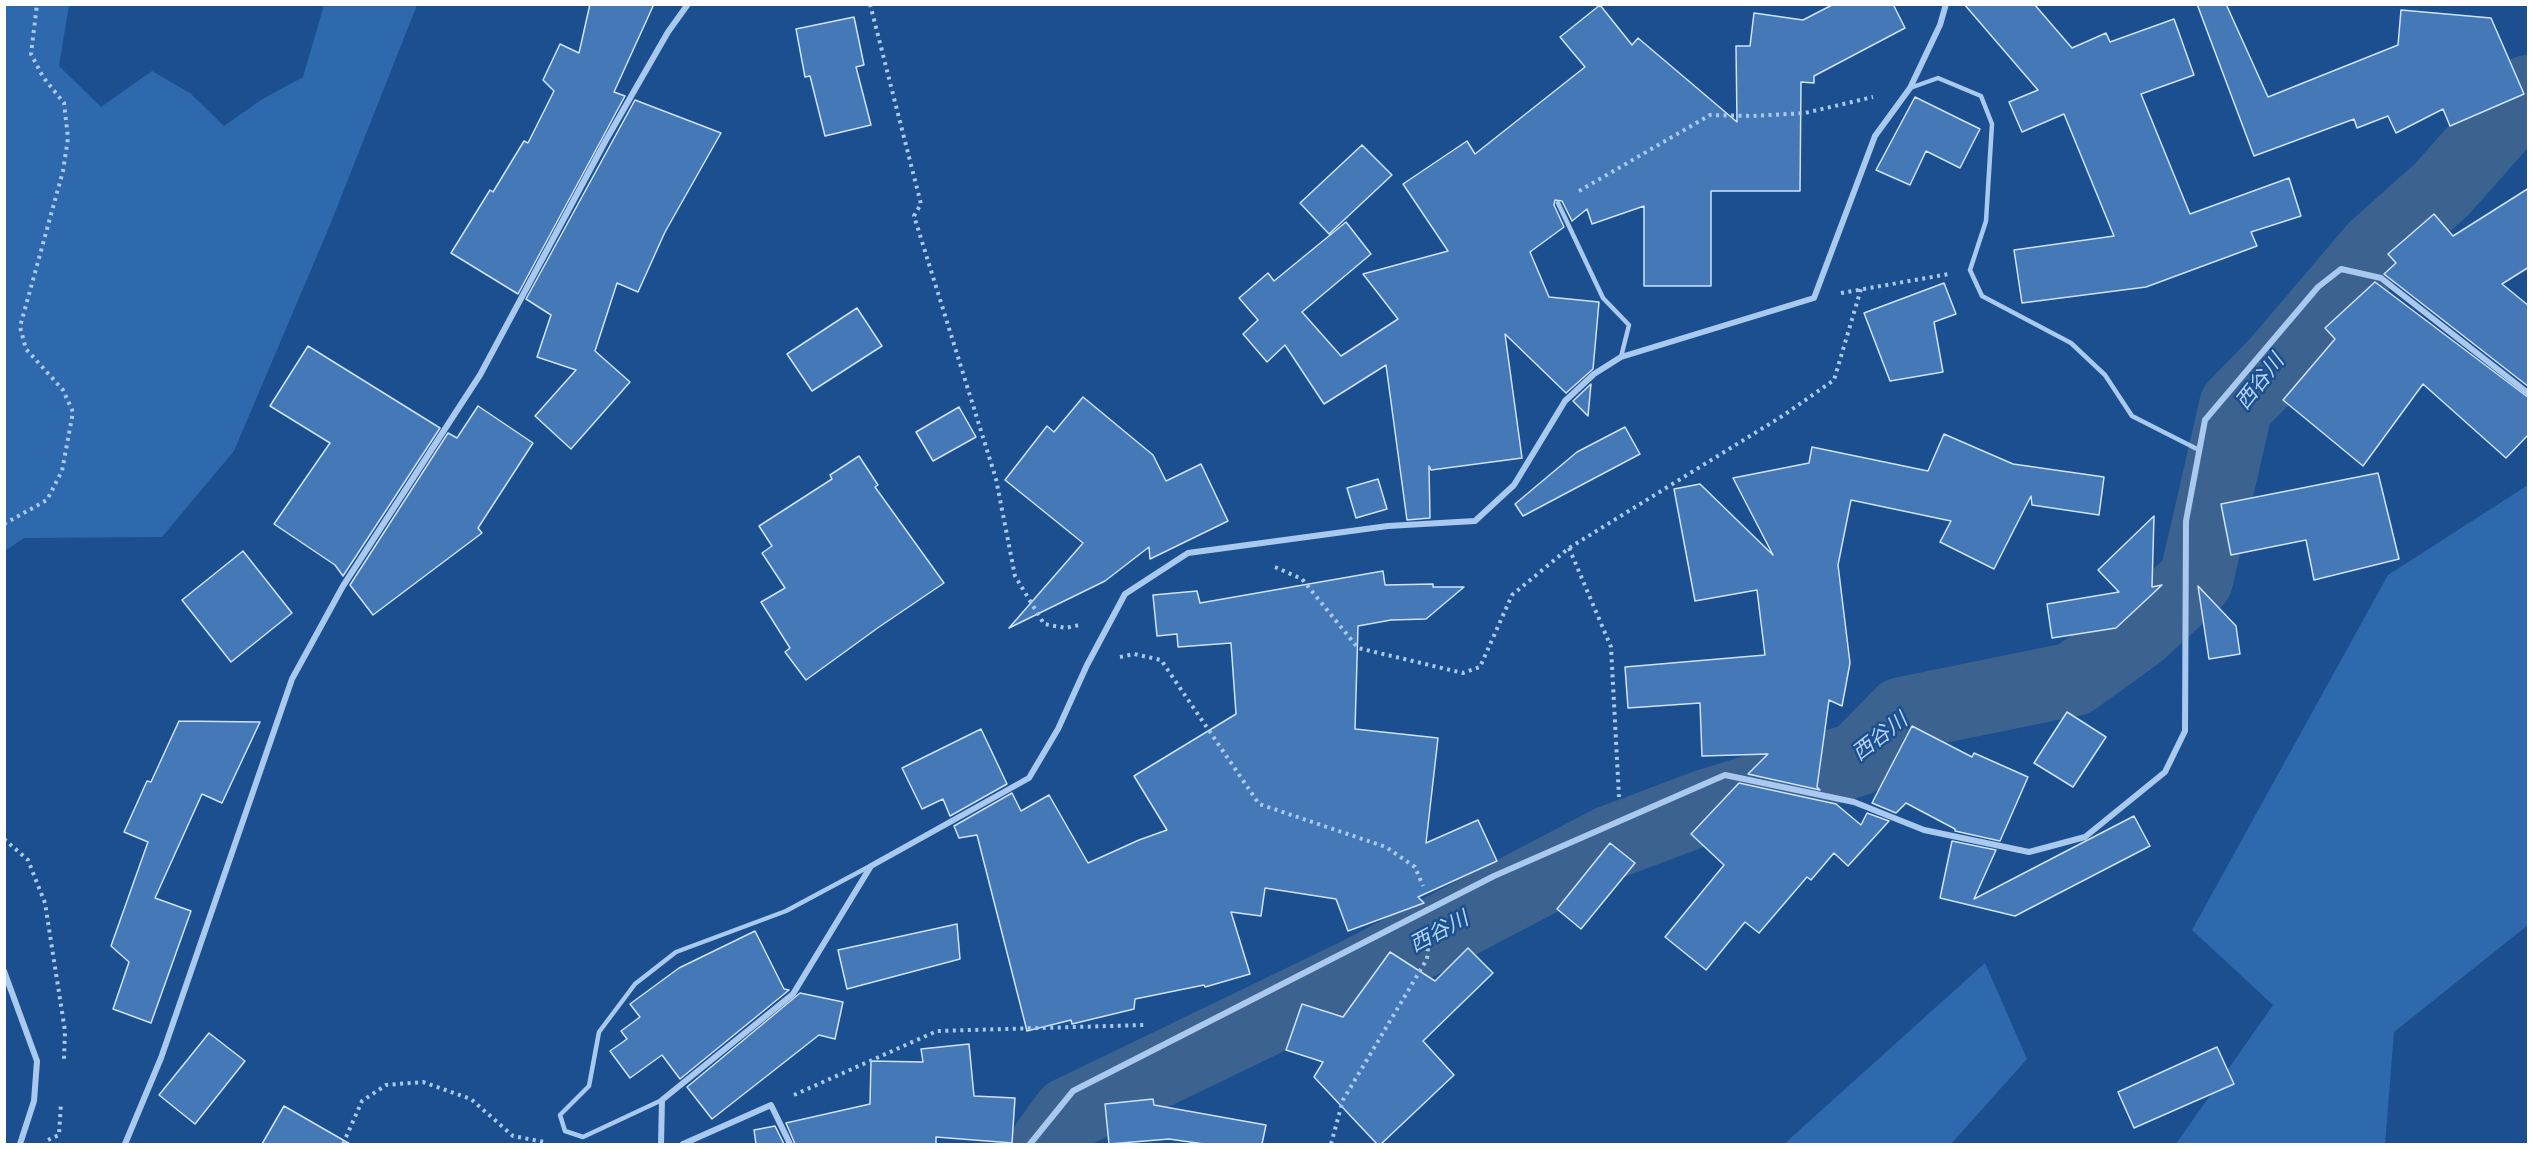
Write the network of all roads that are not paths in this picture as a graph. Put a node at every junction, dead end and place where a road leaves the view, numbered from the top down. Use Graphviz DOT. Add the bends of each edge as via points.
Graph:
graph roads {
  1 [pos="688,4"];
  2 [pos="1946,4"];
  3 [pos="1910,88"];
  4 [pos="1558,204"];
  5 [pos="1621,357"];
  6 [pos="2529,393"];
  7 [pos="2199,450"];
  8 [pos="871,866"];
  9 [pos="4,971"];
  10 [pos="662,1100"];
  11 [pos="20,1144"];
  12 [pos="125,1144"];
  13 [pos="661,1144"];
  14 [pos="683,1144"];
  15 [pos="790,1144"];
  16 [pos="1030,1144"];
  1 -- 12 [label="street" via="606,140 480,375 343,586 292,679 161,1058"];
  2 -- 3 [label="street"];
  3 -- 5 [label="street" via="1875,136 1814,298"];
  3 -- 7 [label="lane" via="1938,78 1981,96 1992,124 1986,221 1970,270 1982,296 2072,343 2105,375 2132,416"];
  4 -- 5 [label="lane" via="1603,298 1629,325"];
  5 -- 8 [label="street" via="1594,374 1565,401 1514,485 1475,521 1388,526 1188,554 1125,594 1058,729 1029,778"];
  6 -- 7 [label="street" via="2381,278 2341,269 2318,287 2205,420"];
  7 -- 16 [label="street" via="2186,521 2185,732 2165,772 2085,837 2029,852 1924,830 1854,802 1725,775 1494,876 1073,1091"];
  8 -- 10 [label="street" via="793,994"];
  8 -- 10 [label="lane" via="786,911 676,952 634,984 599,1032 589,1086 560,1116 566,1131 583,1137"];
  9 -- 11 [label="street" via="37,1061 34,1101"];
  10 -- 13 [label="street"];
  14 -- 15 [label="street" via="771,1105"];
}
